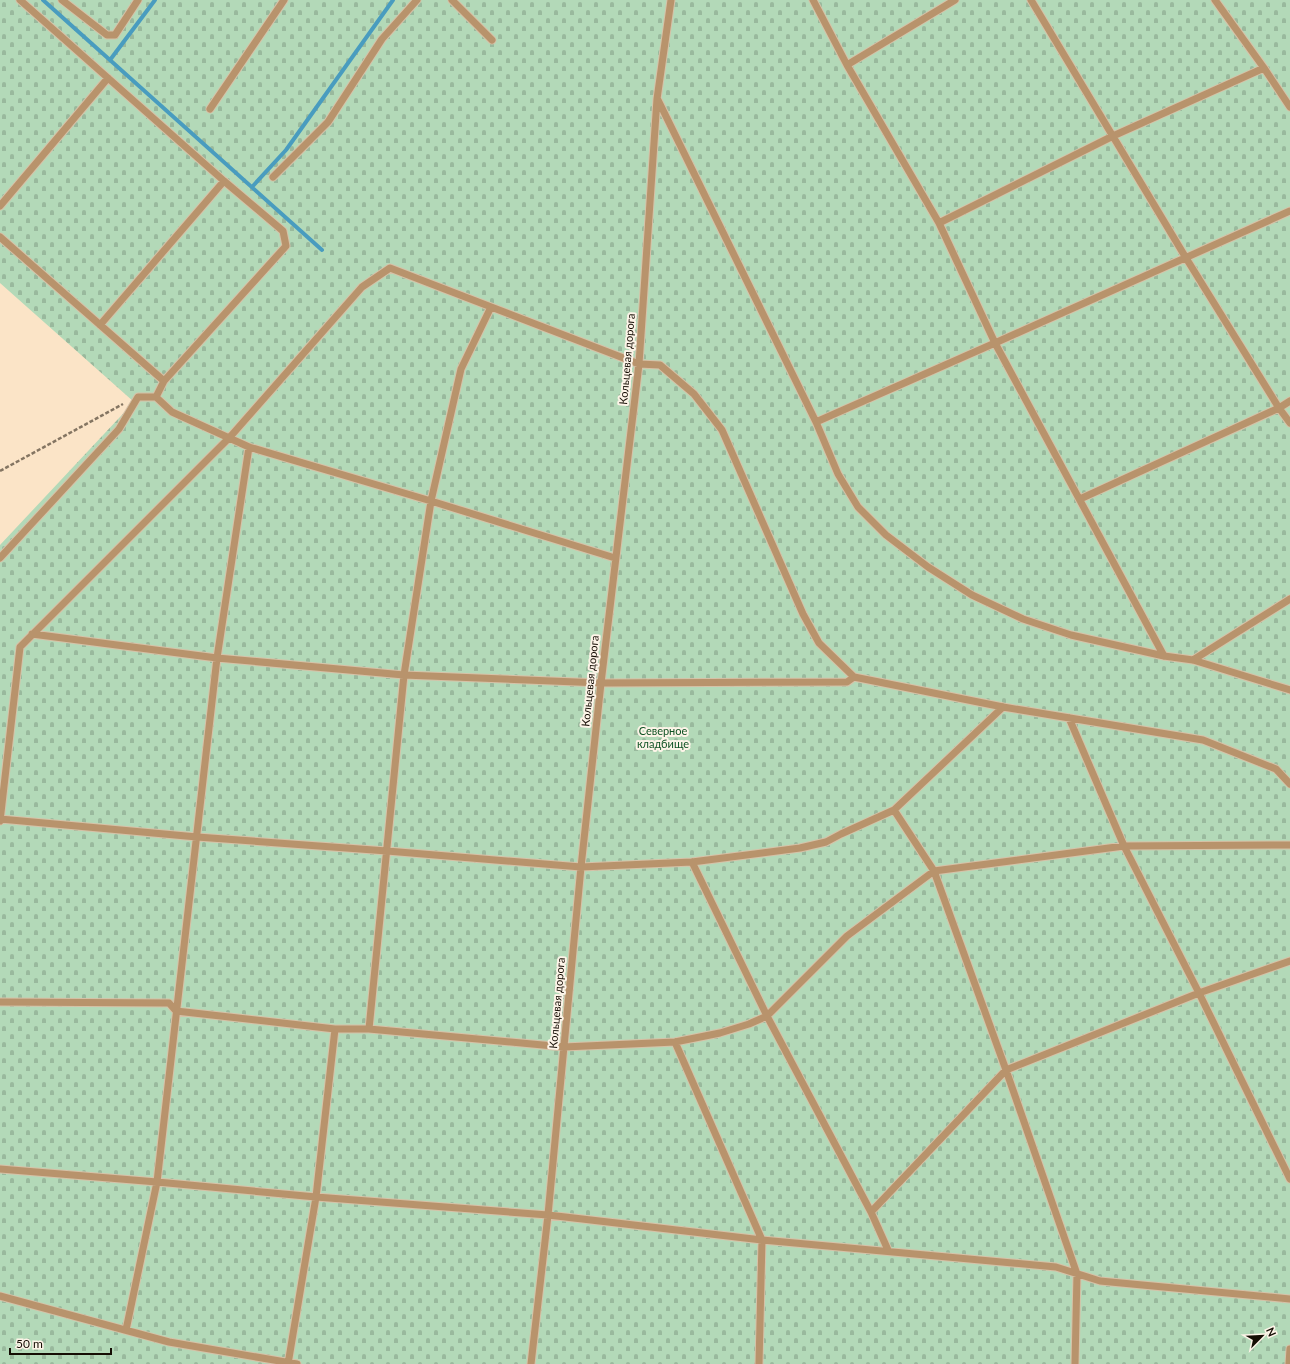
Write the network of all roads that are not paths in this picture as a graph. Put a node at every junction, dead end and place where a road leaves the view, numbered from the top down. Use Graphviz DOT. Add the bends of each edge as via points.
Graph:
graph roads {
  1 [pos="20,0"];
  2 [pos="62,0"];
  3 [pos="138,0"];
  4 [pos="284,0"];
  5 [pos="417,0"];
  6 [pos="452,0"];
  7 [pos="671,0"];
  8 [pos="813,0"];
  9 [pos="955,0"];
  10 [pos="1031,0"];
  11 [pos="1215,0"];
  12 [pos="492,40"];
  13 [pos="847,65"];
  14 [pos="1264,68"];
  15 [pos="108,78"];
  16 [pos="657,98"];
  17 [pos="210,108"];
  18 [pos="1290,108"];
  19 [pos="1113,136"];
  20 [pos="273,177"];
  21 [pos="224,181"];
  22 [pos="0,206"];
  23 [pos="1290,211"];
  24 [pos="938,223"];
  25 [pos="0,237"];
  26 [pos="1186,258"];
  27 [pos="491,306"];
  28 [pos="100,325"];
  29 [pos="995,343"];
  30 [pos="639,364"];
  31 [pos="164,381"];
  32 [pos="156,397"];
  33 [pos="1290,401"];
  34 [pos="1279,408"];
  35 [pos="816,422"];
  36 [pos="1290,423"];
  37 [pos="230,438"];
  38 [pos="249,447"];
  39 [pos="1080,499"];
  40 [pos="431,501"];
  41 [pos="0,558"];
  42 [pos="615,558"];
  43 [pos="1290,599"];
  44 [pos="32,634"];
  45 [pos="1164,656"];
  46 [pos="217,658"];
  47 [pos="1193,660"];
  48 [pos="404,675"];
  49 [pos="854,677"];
  50 [pos="601,683"];
  51 [pos="1290,690"];
  52 [pos="1004,706"];
  53 [pos="1069,718"];
  54 [pos="1290,784"];
  55 [pos="894,810"];
  56 [pos="0,820"];
  57 [pos="197,837"];
  58 [pos="1290,845"];
  59 [pos="1124,846"];
  60 [pos="387,851"];
  61 [pos="692,862"];
  62 [pos="581,867"];
  63 [pos="934,871"];
  64 [pos="1290,961"];
  65 [pos="1199,993"];
  66 [pos="0,1002"];
  67 [pos="176,1011"];
  68 [pos="767,1016"];
  69 [pos="335,1029"];
  70 [pos="369,1030"];
  71 [pos="675,1042"];
  72 [pos="564,1047"];
  73 [pos="1006,1070"];
  74 [pos="0,1169"];
  75 [pos="1290,1179"];
  76 [pos="157,1182"];
  77 [pos="316,1197"];
  78 [pos="871,1212"];
  79 [pos="548,1215"];
  80 [pos="762,1240"];
  81 [pos="888,1250"];
  82 [pos="1077,1274"];
  83 [pos="0,1296"];
  84 [pos="1290,1299"];
  85 [pos="126,1330"];
  86 [pos="1290,1350"];
  87 [pos="288,1364"];
  88 [pos="297,1364"];
  89 [pos="531,1364"];
  90 [pos="759,1364"];
  91 [pos="1075,1364"];
  92 [pos="1288,1364"];
  1 -- 15 [label="lane"];
  2 -- 3 [label="lane" via="107,35 115,34"];
  4 -- 17 [label="lane"];
  5 -- 20 [label="lane" via="382,39 328,122"];
  6 -- 12 [label="lane"];
  7 -- 16 [label="lane, Кольцевая дорога"];
  8 -- 13 [label="lane"];
  9 -- 13 [label="lane"];
  10 -- 19 [label="lane"];
  11 -- 14 [label="lane"];
  13 -- 24 [label="lane"];
  14 -- 18 [label="lane"];
  14 -- 19 [label="lane"];
  15 -- 21 [label="lane"];
  15 -- 22 [label="lane"];
  16 -- 30 [label="lane, Кольцевая дорога"];
  16 -- 35 [label="lane"];
  19 -- 24 [label="lane"];
  19 -- 26 [label="lane"];
  21 -- 28 [label="lane"];
  21 -- 31 [label="lane" via="283,231 286,246"];
  23 -- 26 [label="lane"];
  24 -- 29 [label="lane"];
  25 -- 28 [label="lane"];
  26 -- 29 [label="lane"];
  26 -- 34 [label="lane"];
  27 -- 30 [label="lane"];
  27 -- 37 [label="lane" via="390,268 362,287"];
  27 -- 40 [label="lane" via="461,369"];
  28 -- 31 [label="lane"];
  29 -- 35 [label="lane"];
  29 -- 39 [label="lane"];
  30 -- 42 [label="lane, Кольцевая дорога"];
  30 -- 49 [label="lane" via="660,366 694,394 722,430 803,614 819,643"];
  31 -- 32 [label="lane"];
  32 -- 37 [label="lane" via="172,412"];
  32 -- 41 [label="lane" via="138,397 119,429"];
  33 -- 34 [label="lane"];
  34 -- 36 [label="lane"];
  34 -- 39 [label="lane"];
  35 -- 45 [label="lane" via="838,474 858,506 886,535 928,567 972,595 1023,620 1072,635"];
  37 -- 38 [label="lane"];
  37 -- 44 [label="lane"];
  38 -- 40 [label="lane"];
  38 -- 46 [label="lane"];
  39 -- 45 [label="lane"];
  40 -- 42 [label="lane"];
  40 -- 48 [label="lane"];
  42 -- 50 [label="lane, Кольцевая дорога"];
  43 -- 47 [label="lane"];
  44 -- 46 [label="lane"];
  44 -- 56 [label="lane" via="20,647"];
  45 -- 47 [label="lane"];
  46 -- 48 [label="lane"];
  46 -- 57 [label="lane"];
  47 -- 51 [label="lane"];
  48 -- 50 [label="lane"];
  48 -- 60 [label="lane"];
  49 -- 50 [label="lane" via="847,682"];
  49 -- 52 [label="lane"];
  50 -- 62 [label="lane, Кольцевая дорога"];
  52 -- 53 [label="lane"];
  52 -- 55 [label="lane"];
  53 -- 54 [label="lane" via="1203,740 1276,769"];
  53 -- 59 [label="lane"];
  55 -- 61 [label="lane" via="826,842 800,848"];
  55 -- 63 [label="lane"];
  56 -- 57 [label="lane"];
  57 -- 60 [label="lane"];
  57 -- 67 [label="lane"];
  58 -- 59 [label="lane"];
  59 -- 63 [label="lane"];
  59 -- 65 [label="lane"];
  60 -- 62 [label="lane"];
  60 -- 70 [label="lane"];
  61 -- 62 [label="lane"];
  61 -- 68 [label="lane"];
  62 -- 72 [label="lane, Кольцевая дорога"];
  63 -- 68 [label="lane" via="847,936"];
  63 -- 73 [label="lane"];
  64 -- 65 [label="lane"];
  65 -- 73 [label="lane"];
  65 -- 75 [label="lane"];
  66 -- 67 [label="lane" via="169,1003"];
  67 -- 69 [label="lane"];
  67 -- 76 [label="lane"];
  68 -- 71 [label="lane" via="720,1033"];
  68 -- 78 [label="lane"];
  69 -- 70 [label="lane"];
  69 -- 77 [label="lane"];
  70 -- 72 [label="lane"];
  71 -- 72 [label="lane"];
  71 -- 80 [label="lane"];
  72 -- 79 [label="lane, Кольцевая дорога"];
  73 -- 78 [label="lane"];
  73 -- 82 [label="lane"];
  74 -- 76 [label="lane"];
  76 -- 77 [label="lane"];
  76 -- 85 [label="lane"];
  77 -- 79 [label="lane"];
  77 -- 87 [label="lane"];
  78 -- 81 [label="lane"];
  79 -- 80 [label="lane"];
  79 -- 89 [label="lane, Кольцевая дорога"];
  80 -- 81 [label="lane"];
  80 -- 90 [label="lane"];
  81 -- 82 [label="lane" via="1056,1267"];
  82 -- 84 [label="lane" via="1100,1281"];
  82 -- 91 [label="lane"];
  83 -- 85 [label="lane"];
  85 -- 87 [label="lane" via="169,1342"];
  86 -- 92 [label="lane"];
  87 -- 88 [label="lane"];
}
